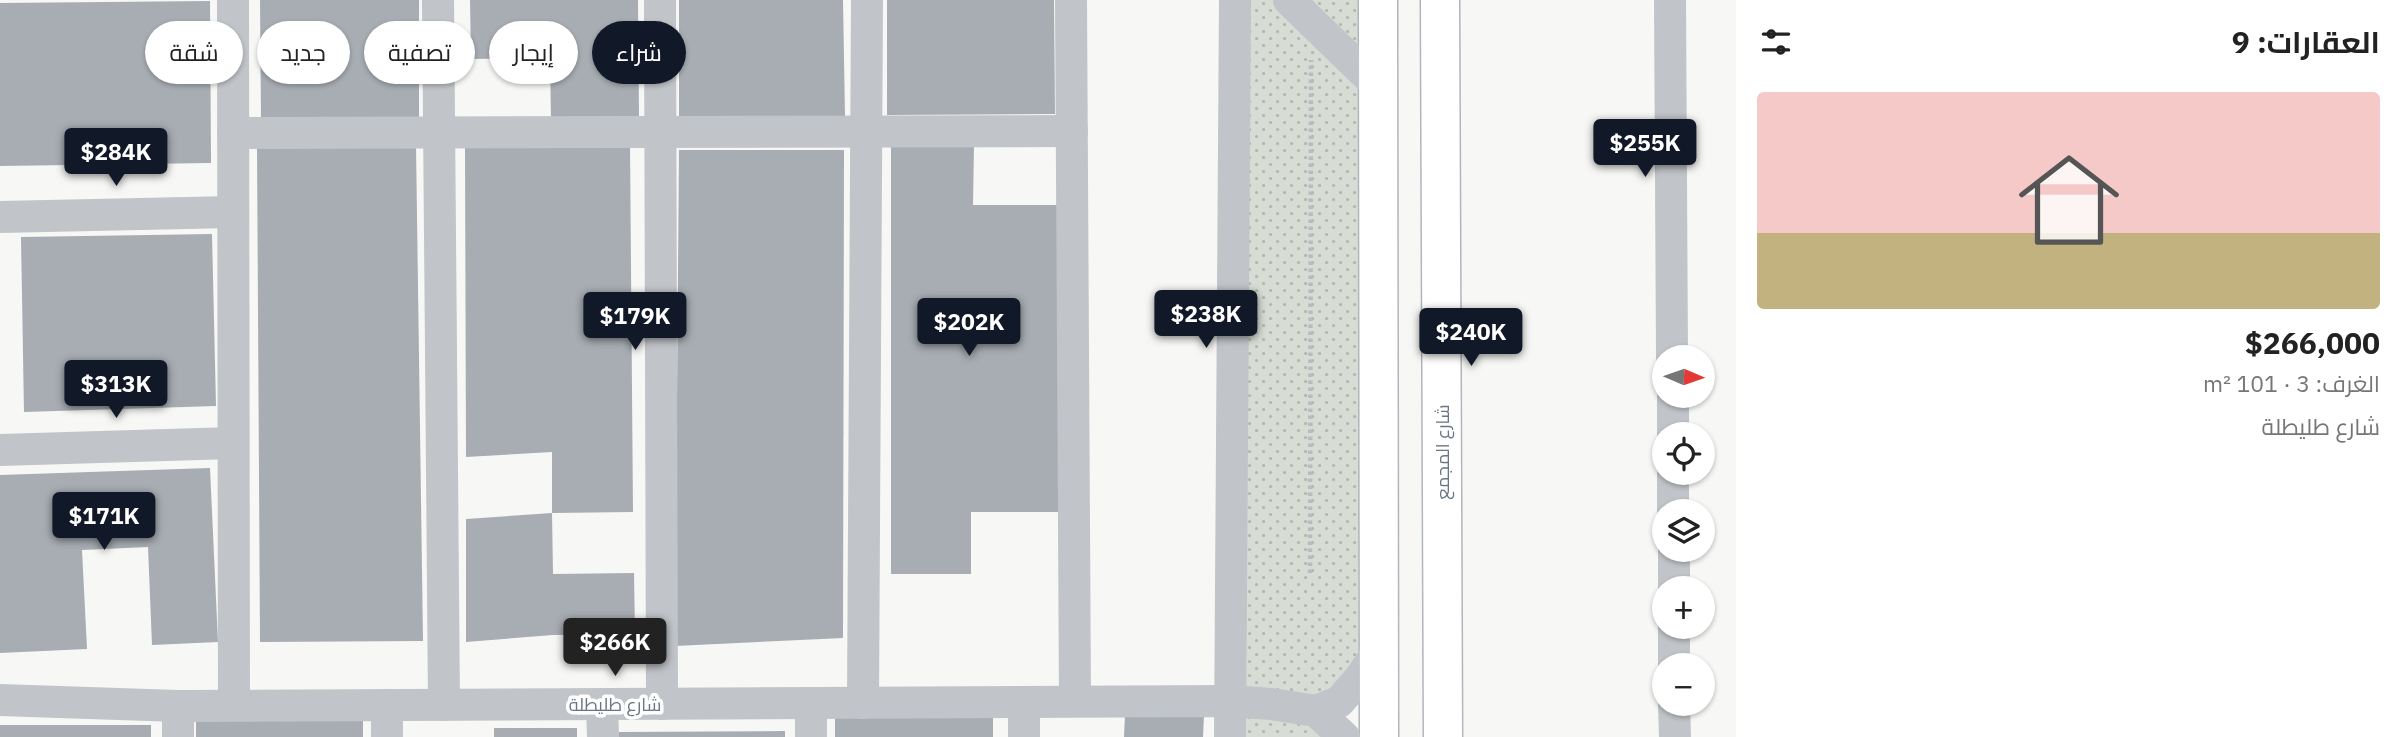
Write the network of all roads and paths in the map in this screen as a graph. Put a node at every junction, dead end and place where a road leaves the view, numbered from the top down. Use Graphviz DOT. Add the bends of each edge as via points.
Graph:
graph roads {
  1 [pos="233,0"];
  2 [pos="438,0"];
  3 [pos="660,0"];
  4 [pos="867,0"];
  5 [pos="1070,0"];
  6 [pos="1235,0"];
  7 [pos="1378,0"];
  8 [pos="1440,0"];
  9 [pos="1670,0"];
  10 [pos="1300,11"];
  11 [pos="1379,87"];
  12 [pos="1072,131"];
  13 [pos="661,132"];
  14 [pos="866,132"];
  15 [pos="233,133"];
  16 [pos="439,133"];
  17 [pos="233,212"];
  18 [pos="0,217"];
  19 [pos="1672,345"];
  20 [pos="233,443"];
  21 [pos="0,450"];
  22 [pos="1310,573"];
  23 [pos="1379,650"];
  24 [pos="0,699"];
  25 [pos="1075,701"];
  26 [pos="1230,701"];
  27 [pos="1024,702"];
  28 [pos="811,703"];
  29 [pos="863,703"];
  30 [pos="603,704"];
  31 [pos="662,704"];
  32 [pos="234,705"];
  33 [pos="387,705"];
  34 [pos="444,705"];
  35 [pos="178,706"];
  36 [pos="1316,711"];
  37 [pos="1674,716"];
  38 [pos="178,737"];
  39 [pos="387,737"];
  40 [pos="603,737"];
  41 [pos="811,737"];
  42 [pos="1024,737"];
  43 [pos="1230,737"];
  44 [pos="1344,737"];
  45 [pos="1379,737"];
  46 [pos="1443,737"];
  47 [pos="1675,737"];
  1 -- 15 [label="street"];
  2 -- 16 [label="street"];
  3 -- 13 [label="street"];
  4 -- 14 [label="street"];
  5 -- 12 [label="street"];
  6 -- 26 [label="street"];
  7 -- 11 [label="street"];
  8 -- 46 [label="street, شارع المجمع"];
  9 -- 19 [label="street"];
  10 -- 11 [label="street"];
  10 -- 22 [label="path"];
  11 -- 23 [label="street"];
  12 -- 14 [label="street"];
  12 -- 25 [label="street"];
  13 -- 14 [label="street"];
  13 -- 16 [label="street"];
  13 -- 31 [label="street"];
  14 -- 29 [label="street"];
  15 -- 16 [label="street"];
  15 -- 17 [label="street"];
  16 -- 34 [label="street"];
  17 -- 18 [label="street"];
  17 -- 20 [label="street"];
  20 -- 21 [label="street"];
  20 -- 32 [label="street"];
  23 -- 36 [label="street" via="1339,702"];
  23 -- 45 [label="street"];
  24 -- 35 [label="street, شارع طليطلة"];
  25 -- 26 [label="street, شارع طليطلة"];
  25 -- 27 [label="street, شارع طليطلة"];
  26 -- 36 [label="street, شارع طليطلة"];
  26 -- 43 [label="street"];
  27 -- 29 [label="street, شارع طليطلة"];
  27 -- 42 [label="street"];
  28 -- 29 [label="street, شارع طليطلة"];
  28 -- 31 [label="street, شارع طليطلة"];
  28 -- 41 [label="street"];
  30 -- 31 [label="street, شارع طليطلة"];
  30 -- 34 [label="street, شارع طليطلة"];
  30 -- 40 [label="street"];
  32 -- 33 [label="street, شارع طليطلة"];
  32 -- 35 [label="street, شارع طليطلة"];
  33 -- 34 [label="street, شارع طليطلة"];
  33 -- 39 [label="street"];
  35 -- 38 [label="street"];
  36 -- 44 [label="street"];
  37 -- 47 [label="street"];
}
